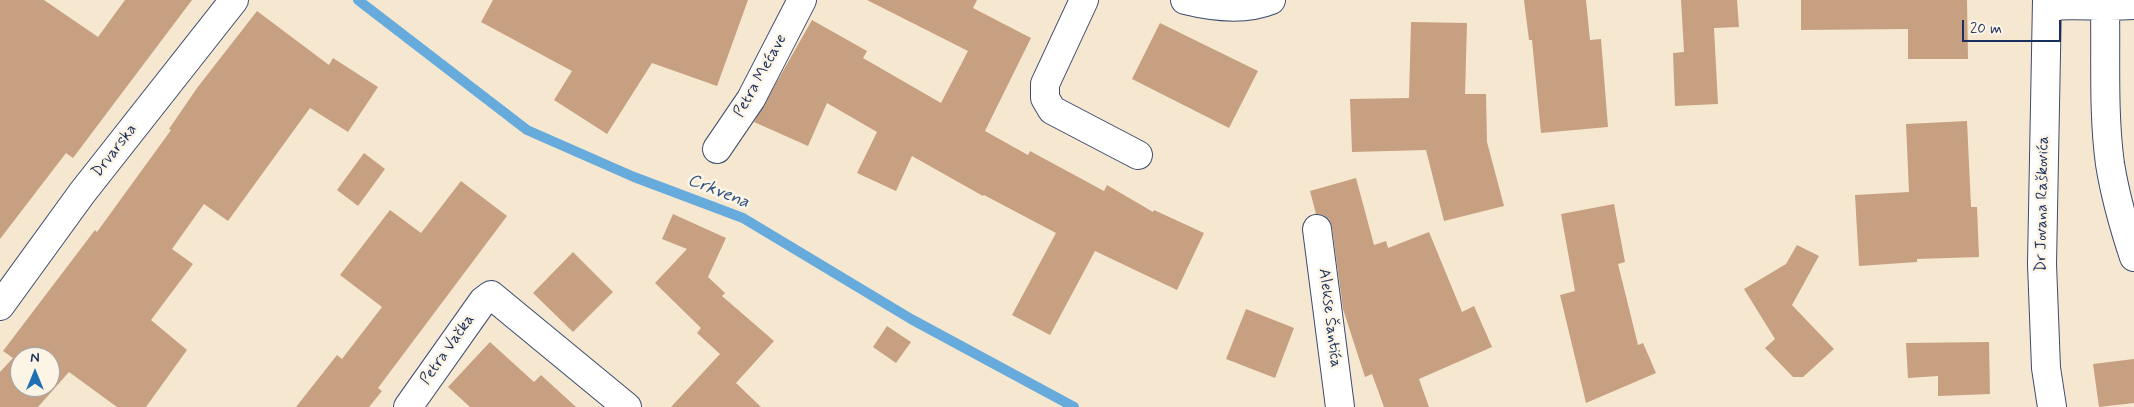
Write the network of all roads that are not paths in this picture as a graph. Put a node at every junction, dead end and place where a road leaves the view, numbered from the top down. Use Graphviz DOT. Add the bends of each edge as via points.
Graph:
graph roads {
  1 [pos="234,0"];
  2 [pos="802,0"];
  3 [pos="1084,0"];
  4 [pos="1185,0"];
  5 [pos="1272,0"];
  6 [pos="2047,3"];
  7 [pos="2134,5"];
  8 [pos="2105,7"];
  9 [pos="717,150"];
  10 [pos="1138,155"];
  11 [pos="1317,229"];
  12 [pos="2134,257"];
  13 [pos="0,306"];
  14 [pos="408,407"];
  15 [pos="627,407"];
  16 [pos="1340,407"];
  17 [pos="2052,407"];
  1 -- 13 [label="street, Drvarska" via="82,193"];
  2 -- 9 [label="street, Petra Mećave" via="751,99"];
  3 -- 10 [label="street" via="1045,84 1045,98 1052,110"];
  4 -- 5 [label="street" via="1220,6 1247,6"];
  6 -- 8 [label="street"];
  6 -- 17 [label="street, Dr Jovana Raškovića" via="2042,264 2046,368"];
  7 -- 8 [label="street"];
  8 -- 12 [label="street" via="2110,165"];
  11 -- 16 [label="street, Alekse Šantića"];
  14 -- 15 [label="street, Petra Vačka" via="491,295"];
}
